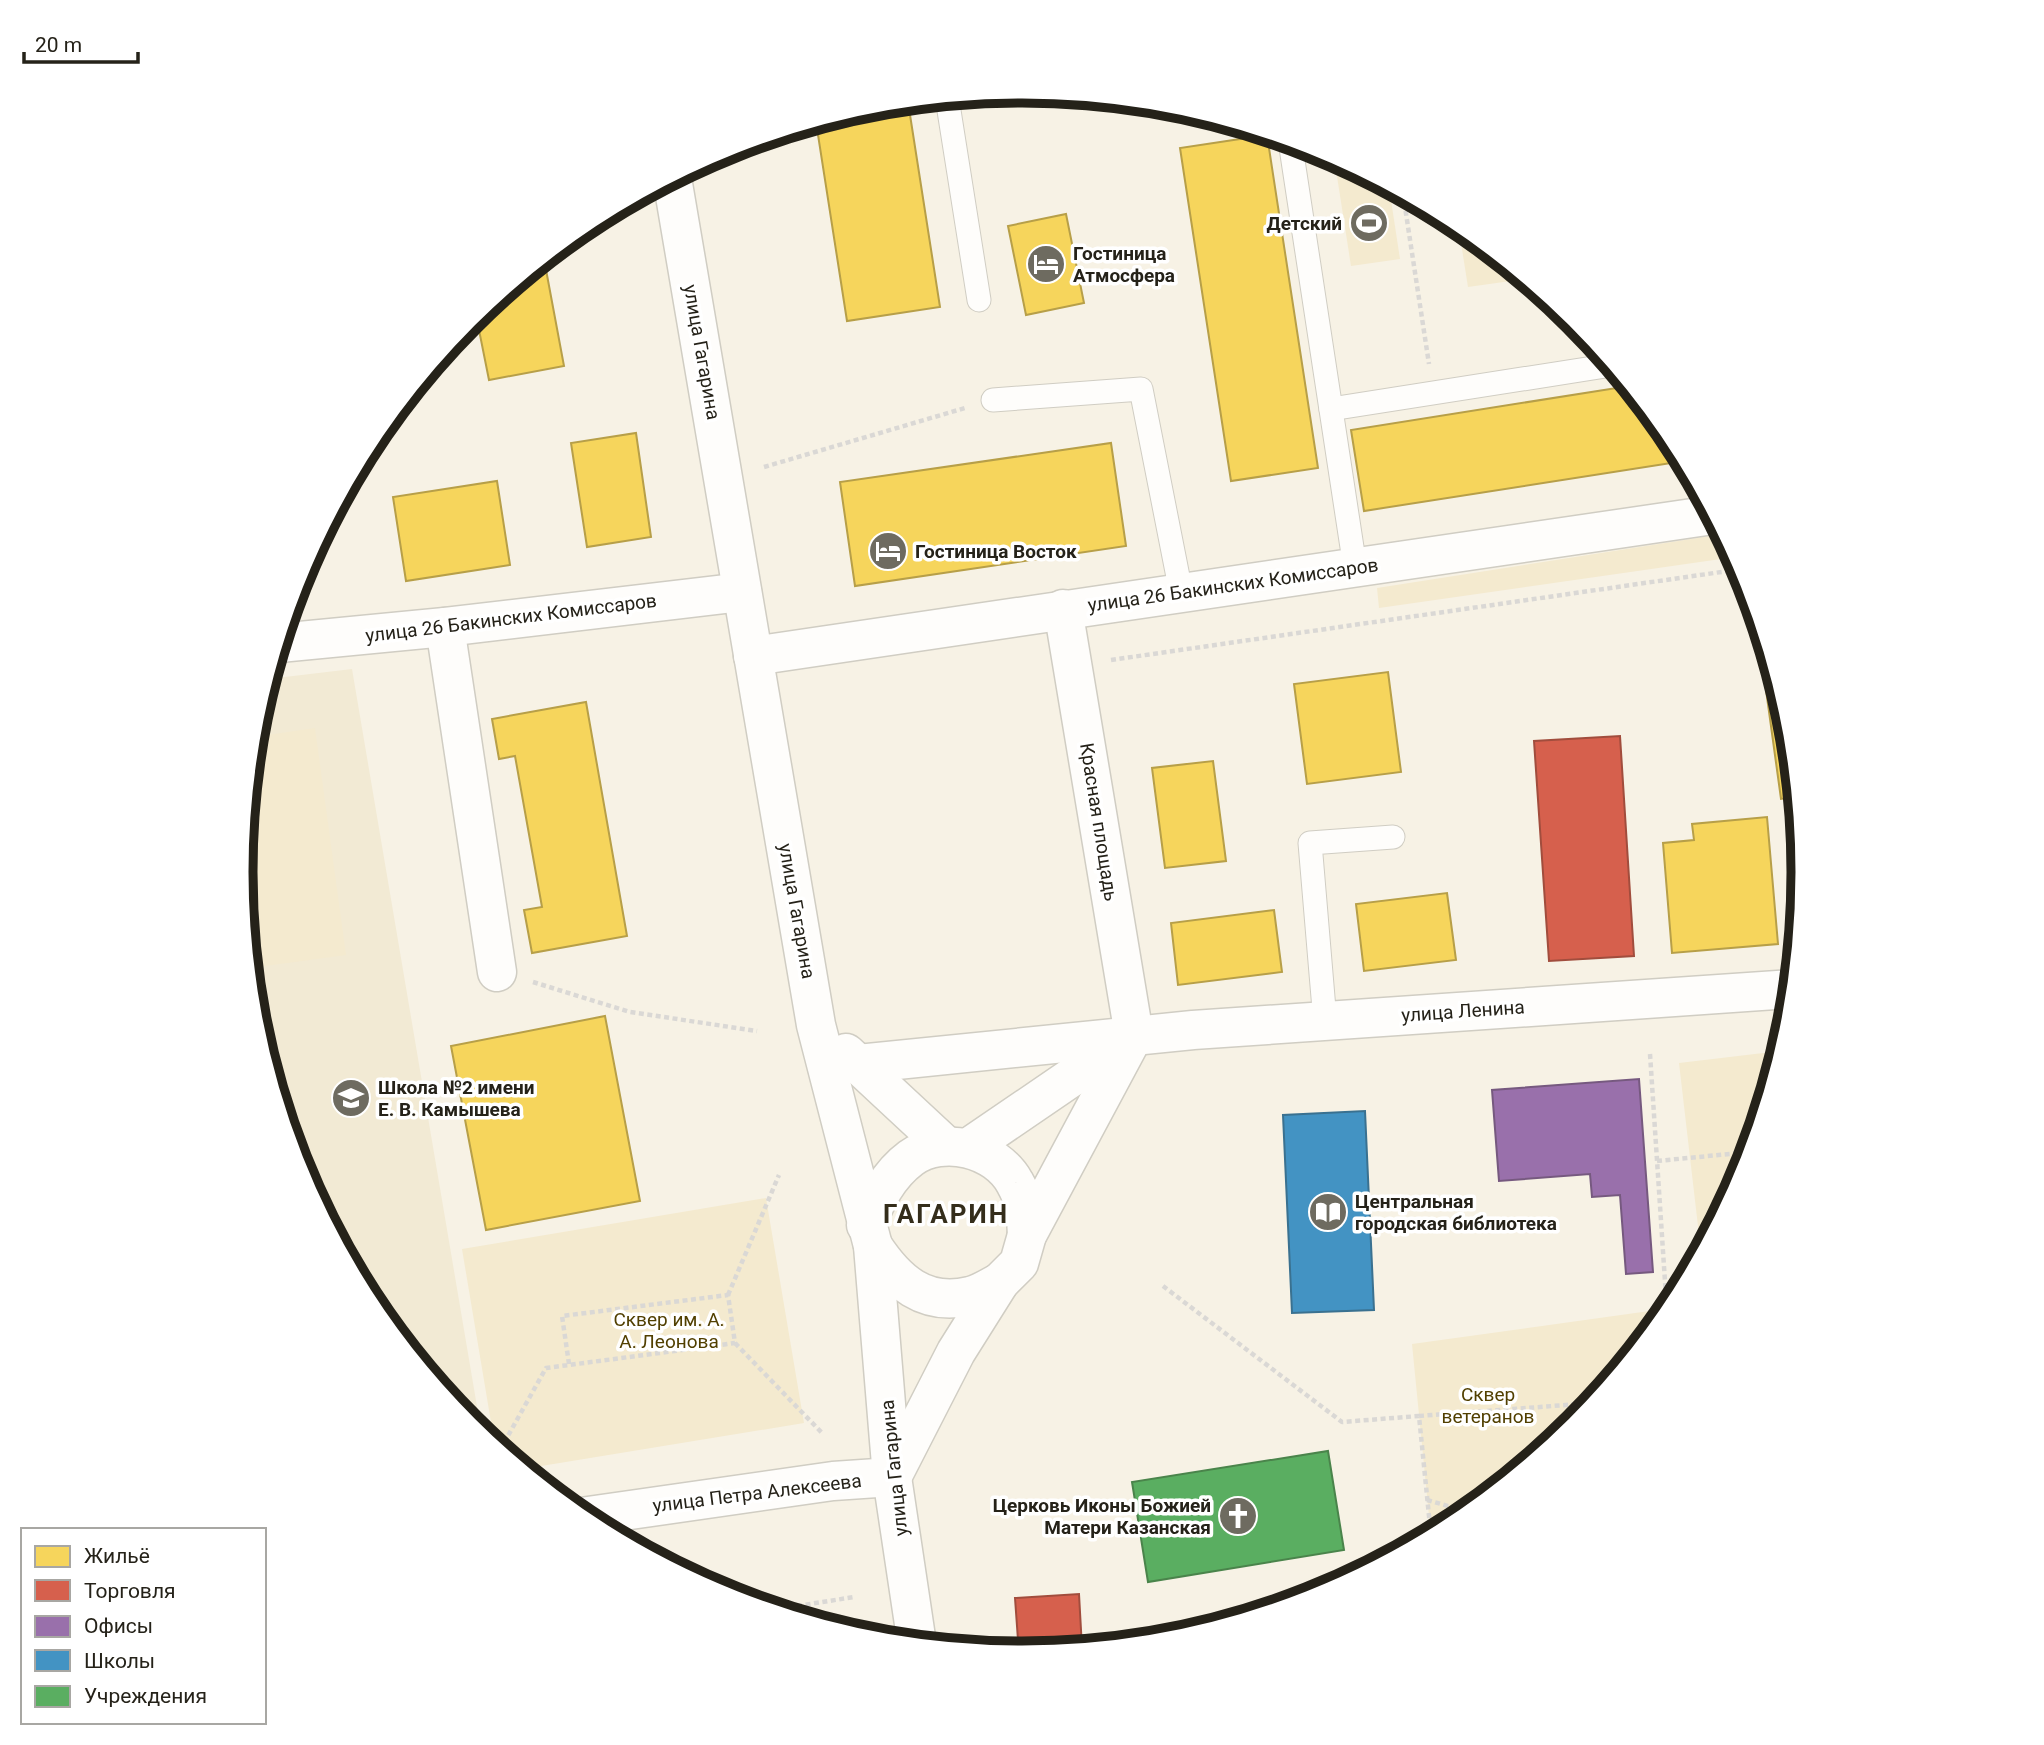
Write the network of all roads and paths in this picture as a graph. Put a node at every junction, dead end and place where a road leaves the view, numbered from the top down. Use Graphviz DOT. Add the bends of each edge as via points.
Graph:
graph roads {
  1 [pos="948,107"];
  2 [pos="1292,153"];
  3 [pos="674,187"];
  4 [pos="1405,205"];
  5 [pos="979,300"];
  6 [pos="1601,367"];
  7 [pos="1433,393"];
  8 [pos="993,400"];
  9 [pos="1331,408"];
  10 [pos="765,467"];
  11 [pos="1703,516"];
  12 [pos="1355,567"];
  13 [pos="1730,571"];
  14 [pos="742,592"];
  15 [pos="1181,592"];
  16 [pos="1063,609"];
  17 [pos="445,627"];
  18 [pos="289,642"];
  19 [pos="753,656"];
  20 [pos="1111,660"];
  21 [pos="1393,837"];
  22 [pos="497,972"];
  23 [pos="1782,990"];
  24 [pos="1325,1021"];
  25 [pos="816,1025"];
  26 [pos="757,1031"];
  27 [pos="1133,1035"];
  28 [pos="1650,1054"];
  29 [pos="858,1064"];
  30 [pos="957,1147"];
  31 [pos="1738,1153"];
  32 [pos="1657,1161"];
  33 [pos="779,1175"];
  34 [pos="1027,1235"];
  35 [pos="870,1236"];
  36 [pos="1000,1283"];
  37 [pos="1163,1286"];
  38 [pos="1666,1294"];
  39 [pos="728,1295"];
  40 [pos="735,1343"];
  41 [pos="569,1364"];
  42 [pos="1577,1404"];
  43 [pos="1419,1416"];
  44 [pos="823,1434"];
  45 [pos="505,1441"];
  46 [pos="892,1477"];
  47 [pos="1427,1500"];
  48 [pos="1455,1508"];
  49 [pos="599,1514"];
  50 [pos="1430,1524"];
  51 [pos="854,1597"];
  52 [pos="791,1606"];
  53 [pos="915,1634"];
  1 -- 5 [label="lane"];
  2 -- 9 [label="lane"];
  3 -- 14 [label="main road, улица Гагарина"];
  4 -- 7 [label="path"];
  6 -- 7 [label="lane"];
  7 -- 9 [label="lane"];
  8 -- 10 [label="path"];
  8 -- 15 [label="lane" via="1141,389"];
  9 -- 12 [label="lane"];
  11 -- 12 [label="main road, улица 26 Бакинских Комиссаров"];
  12 -- 15 [label="main road, улица 26 Бакинских Комиссаров"];
  13 -- 20 [label="path"];
  14 -- 17 [label="main road, улица 26 Бакинских Комиссаров"];
  14 -- 19 [label="main road, улица Гагарина"];
  15 -- 16 [label="main road, улица 26 Бакинских Комиссаров"];
  16 -- 19 [label="main road, улица 26 Бакинских Комиссаров"];
  16 -- 27 [label="main road, Красная площадь"];
  17 -- 18 [label="main road, улица 26 Бакинских Комиссаров"];
  17 -- 22 [label="main road"];
  19 -- 25 [label="main road, улица Гагарина"];
  21 -- 24 [label="lane" via="1310,843"];
  22 -- 26 [label="path" via="630,1012"];
  23 -- 24 [label="main road, улица Ленина"];
  24 -- 27 [label="main road, улица Ленина"];
  25 -- 29 [label="main road"];
  25 -- 35 [label="main road, улица Гагарина"];
  27 -- 29 [label="main road, улица Ленина"];
  27 -- 30 [label="main road"];
  27 -- 34 [label="main road"];
  28 -- 32 [label="path"];
  29 -- 30 [label="main road"];
  30 -- 34 [label="main road" via="994,1160 1014,1180 1026,1206"];
  30 -- 35 [label="main road" via="913,1156 896,1172 874,1203"];
  31 -- 32 [label="path"];
  32 -- 38 [label="path"];
  33 -- 39 [label="path"];
  34 -- 36 [label="main road" via="1019,1263"];
  35 -- 36 [label="main road" via="889,1270 902,1283 927,1295 971,1296"];
  35 -- 46 [label="main road, улица Гагарина"];
  36 -- 46 [label="main road" via="956,1352"];
  37 -- 43 [label="path" via="1342,1422"];
  39 -- 40 [label="path"];
  39 -- 41 [label="path" via="562,1316"];
  40 -- 41 [label="path"];
  40 -- 44 [label="path"];
  41 -- 45 [label="path" via="546,1368"];
  42 -- 43 [label="path"];
  43 -- 47 [label="path"];
  46 -- 49 [label="main road, улица Петра Алексеева" via="833,1481"];
  46 -- 53 [label="main road, улица Гагарина"];
  47 -- 48 [label="path"];
  47 -- 50 [label="path"];
  51 -- 52 [label="path"];
}
